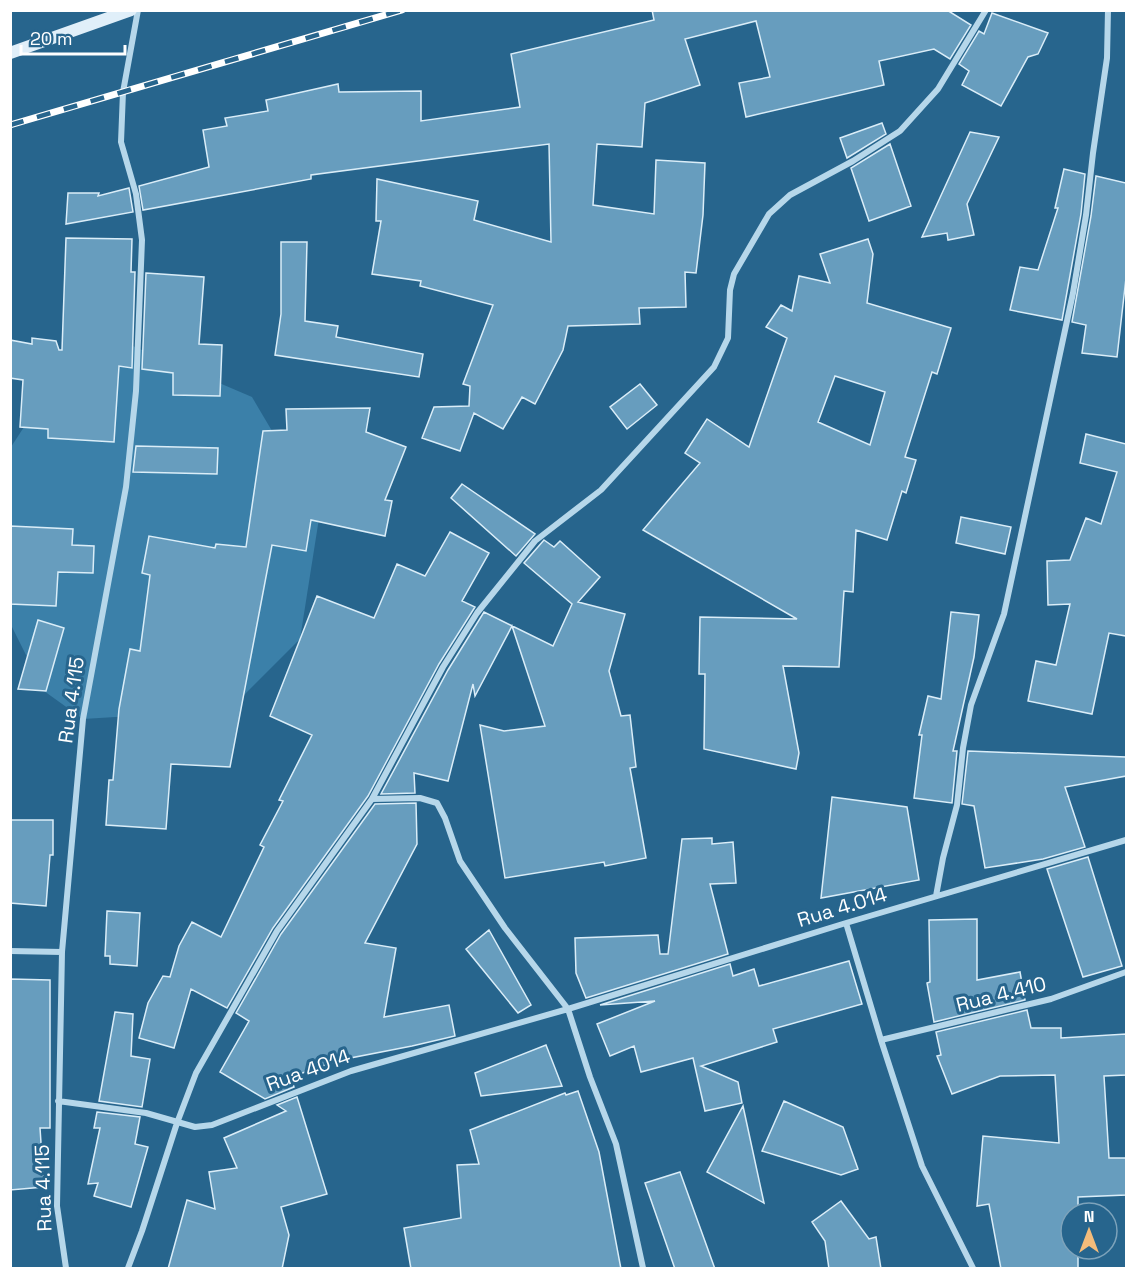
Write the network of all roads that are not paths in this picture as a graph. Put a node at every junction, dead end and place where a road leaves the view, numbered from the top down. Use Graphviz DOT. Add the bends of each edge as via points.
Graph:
graph roads {
  1 [pos="131,10"];
  2 [pos="138,10"];
  3 [pos="986,10"];
  4 [pos="1108,10"];
  5 [pos="10,53"];
  6 [pos="372,799"];
  7 [pos="1126,840"];
  8 [pos="936,896"];
  9 [pos="846,923"];
  10 [pos="10,951"];
  11 [pos="62,952"];
  12 [pos="1126,972"];
  13 [pos="568,1010"];
  14 [pos="881,1040"];
  15 [pos="58,1101"];
  16 [pos="177,1122"];
  17 [pos="66,1269"];
  18 [pos="128,1269"];
  19 [pos="643,1269"];
  20 [pos="973,1269"];
  1 -- 5 [label="street"];
  2 -- 11 [label="street, Rua 4.115" via="123,92 121,142 136,194 142,240 136,391 126,486 82,719"];
  3 -- 6 [label="street" via="938,89 900,131 790,195 769,214 734,274 728,338 714,367 601,490 535,541 477,613 443,667"];
  4 -- 8 [label="street" via="1107,58 1073,293 1004,614 970,705 957,805"];
  6 -- 13 [label="street" via="420,798 437,803 460,861"];
  6 -- 16 [label="street" via="277,931 201,1064"];
  7 -- 8 [label="street, Rua 4.014"];
  8 -- 9 [label="street, Rua 4.014"];
  9 -- 13 [label="street, Rua 4.014"];
  9 -- 14 [label="street"];
  10 -- 11 [label="street"];
  11 -- 15 [label="street, Rua 4.115"];
  12 -- 14 [label="street, Rua 4.410" via="1051,999"];
  13 -- 16 [label="street, Rua 4014" via="351,1071 212,1125"];
  13 -- 19 [label="street" via="616,1144"];
  14 -- 20 [label="street" via="922,1166"];
  15 -- 16 [label="street, Rua 4014" via="146,1113"];
  15 -- 17 [label="street, Rua 4.115" via="57,1206"];
  16 -- 18 [label="street"];
}
